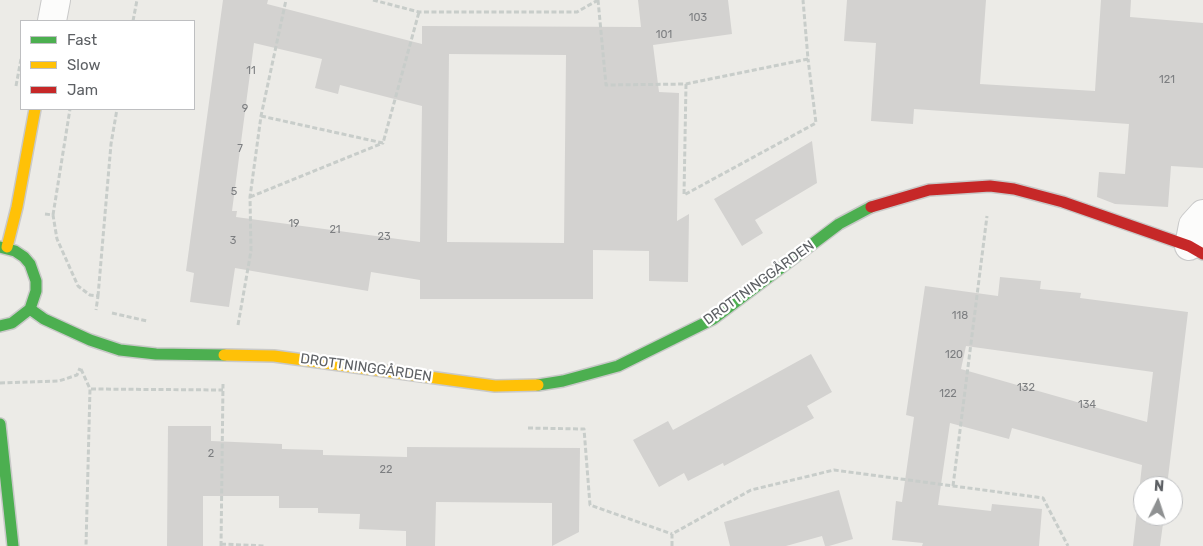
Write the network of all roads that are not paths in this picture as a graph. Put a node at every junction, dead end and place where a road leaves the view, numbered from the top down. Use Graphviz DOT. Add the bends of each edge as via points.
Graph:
graph roads {
  1 [pos="56,0"];
  2 [pos="52,20"];
  3 [pos="35,110"];
  4 [pos="1203,214"];
  5 [pos="3,247"];
  6 [pos="1196,250"];
  7 [pos="30,309"];
  8 [pos="0,326"];
  9 [pos="0,424"];
  10 [pos="13,546"];
  1 -- 2 [label="street"];
  3 -- 5 [label="street" via="17,207"];
  4 -- 6 [label="street, DROTTNINGGÅRDEN" via="1193,225"];
  5 -- 7 [label="street" via="24,256 34,272 36,291"];
  6 -- 7 [label="street, DROTTNINGGÅRDEN" via="1063,202 1014,189 990,186 929,190 871,207 839,224 713,319 618,366 528,386 495,386 274,356 156,354 120,350 90,340"];
  7 -- 8 [label="street" via="12,323"];
  9 -- 10 [label="street"];
}
